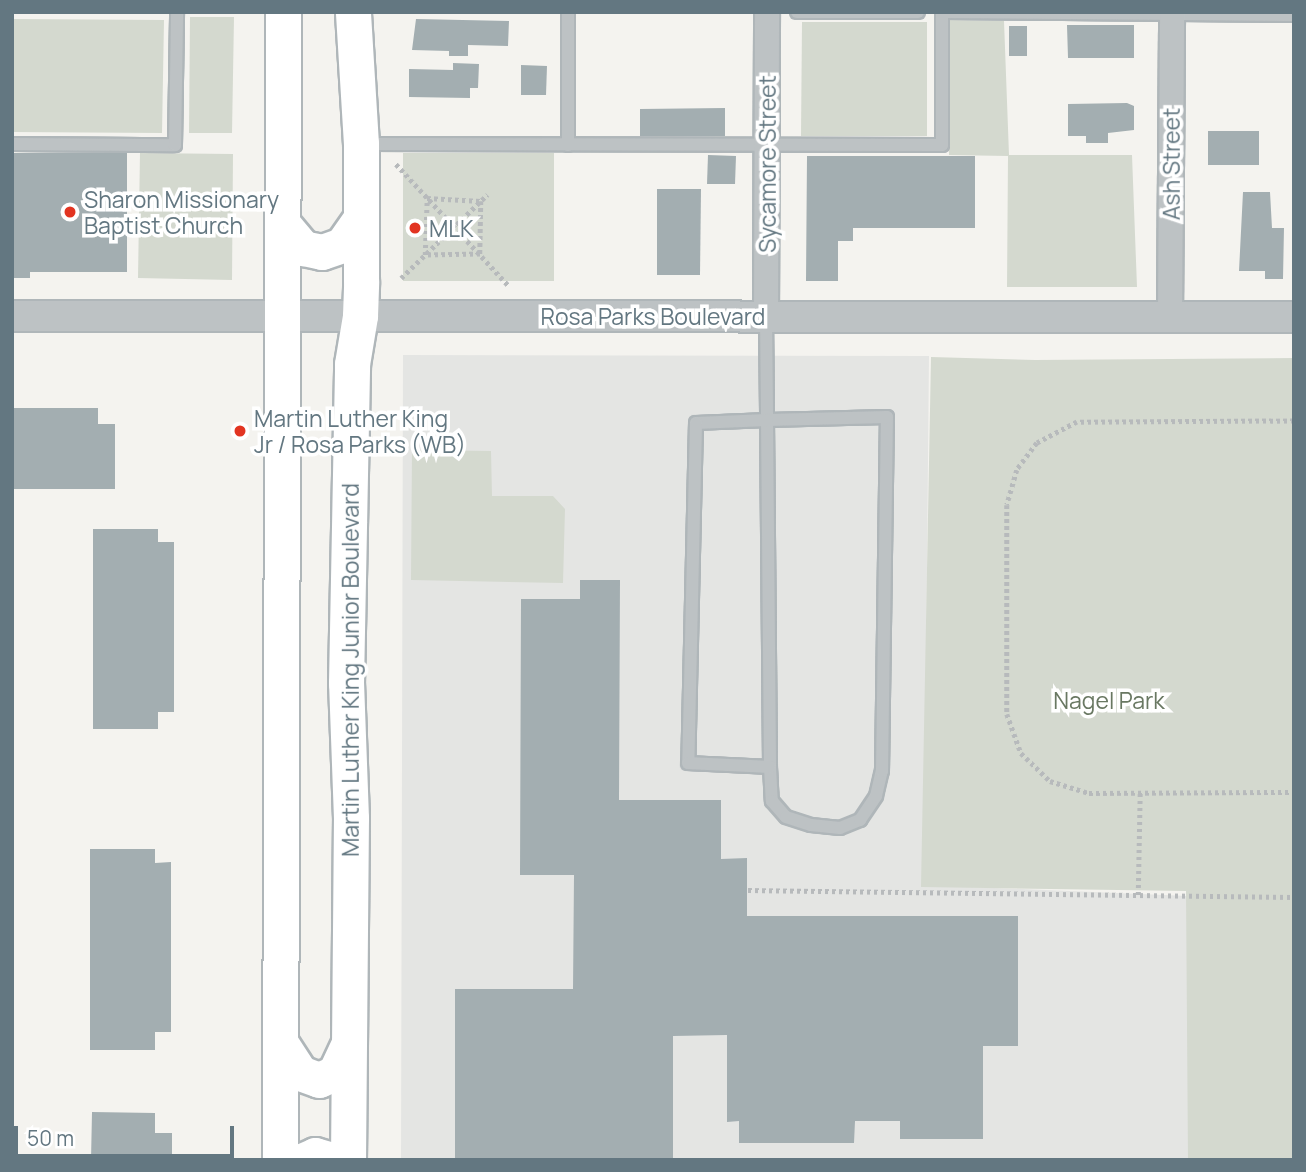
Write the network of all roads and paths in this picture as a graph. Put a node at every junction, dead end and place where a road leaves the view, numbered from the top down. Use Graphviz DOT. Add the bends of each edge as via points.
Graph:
graph roads {
  1 [pos="177,12"];
  2 [pos="283,12"];
  3 [pos="353,12"];
  4 [pos="568,12"];
  5 [pos="767,12"];
  6 [pos="797,12"];
  7 [pos="918,12"];
  8 [pos="944,12"];
  9 [pos="1172,13"];
  10 [pos="1294,15"];
  11 [pos="12,144"];
  12 [pos="361,144"];
  13 [pos="568,145"];
  14 [pos="767,146"];
  15 [pos="396,164"];
  16 [pos="487,195"];
  17 [pos="427,198"];
  18 [pos="481,201"];
  19 [pos="361,219"];
  20 [pos="282,223"];
  21 [pos="454,227"];
  22 [pos="480,254"];
  23 [pos="425,255"];
  24 [pos="401,278"];
  25 [pos="510,287"];
  26 [pos="1170,315"];
  27 [pos="12,316"];
  28 [pos="282,316"];
  29 [pos="360,316"];
  30 [pos="766,316"];
  31 [pos="1294,317"];
  32 [pos="767,420"];
  33 [pos="1294,421"];
  34 [pos="770,767"];
  35 [pos="1294,792"];
  36 [pos="1140,793"];
  37 [pos="748,890"];
  38 [pos="1138,895"];
  39 [pos="1294,897"];
  40 [pos="280,1042"];
  41 [pos="348,1045"];
  42 [pos="280,1160"];
  43 [pos="304,1160"];
  44 [pos="332,1160"];
  45 [pos="348,1160"];
  1 -- 11 [label="lane" via="175,145"];
  2 -- 20 [label="main road"];
  3 -- 12 [label="main road, Martin Luther King Junior Boulevard"];
  4 -- 13 [label="lane"];
  5 -- 14 [label="street, Sycamore Street"];
  6 -- 7 [label="lane"];
  8 -- 9 [label="lane"];
  8 -- 14 [label="lane" via="942,145"];
  9 -- 10 [label="lane"];
  9 -- 26 [label="street, Ash Street"];
  12 -- 13 [label="lane"];
  12 -- 19 [label="main road, Martin Luther King Junior Boulevard"];
  13 -- 14 [label="lane"];
  14 -- 30 [label="street, Sycamore Street"];
  15 -- 17 [label="path"];
  16 -- 18 [label="path"];
  17 -- 18 [label="path"];
  17 -- 21 [label="path"];
  17 -- 23 [label="path"];
  18 -- 21 [label="path"];
  18 -- 22 [label="path"];
  19 -- 20 [label="main road" via="342,245 322,252 303,248"];
  19 -- 29 [label="main road, Martin Luther King Junior Boulevard"];
  20 -- 28 [label="main road"];
  21 -- 22 [label="path"];
  21 -- 23 [label="path"];
  22 -- 23 [label="path"];
  22 -- 25 [label="path"];
  23 -- 24 [label="path"];
  26 -- 30 [label="street, Rosa Parks Boulevard"];
  26 -- 31 [label="street, Rosa Parks Boulevard"];
  27 -- 28 [label="street, Rosa Parks Boulevard"];
  28 -- 29 [label="street, Rosa Parks Boulevard"];
  28 -- 40 [label="main road"];
  29 -- 30 [label="street, Rosa Parks Boulevard"];
  29 -- 41 [label="main road, Martin Luther King Junior Boulevard" via="352,364 348,600"];
  30 -- 32 [label="lane"];
  32 -- 34 [label="lane"];
  32 -- 34 [label="lane" via="696,424 688,763"];
  32 -- 34 [label="lane" via="887,417 882,771 876,796 860,820 840,828 811,825 786,817 772,801"];
  33 -- 36 [label="path" via="1077,422 1037,443 1017,470 1007,505 1007,714 1011,727 1021,753 1049,781 1089,793"];
  35 -- 36 [label="path"];
  36 -- 38 [label="path"];
  37 -- 38 [label="path"];
  38 -- 39 [label="path"];
  40 -- 41 [label="main road" via="300,1073 319,1080 335,1073"];
  40 -- 42 [label="main road"];
  41 -- 45 [label="main road, Martin Luther King Junior Boulevard"];
  43 -- 44 [label="main road" via="315,1154"];
}
